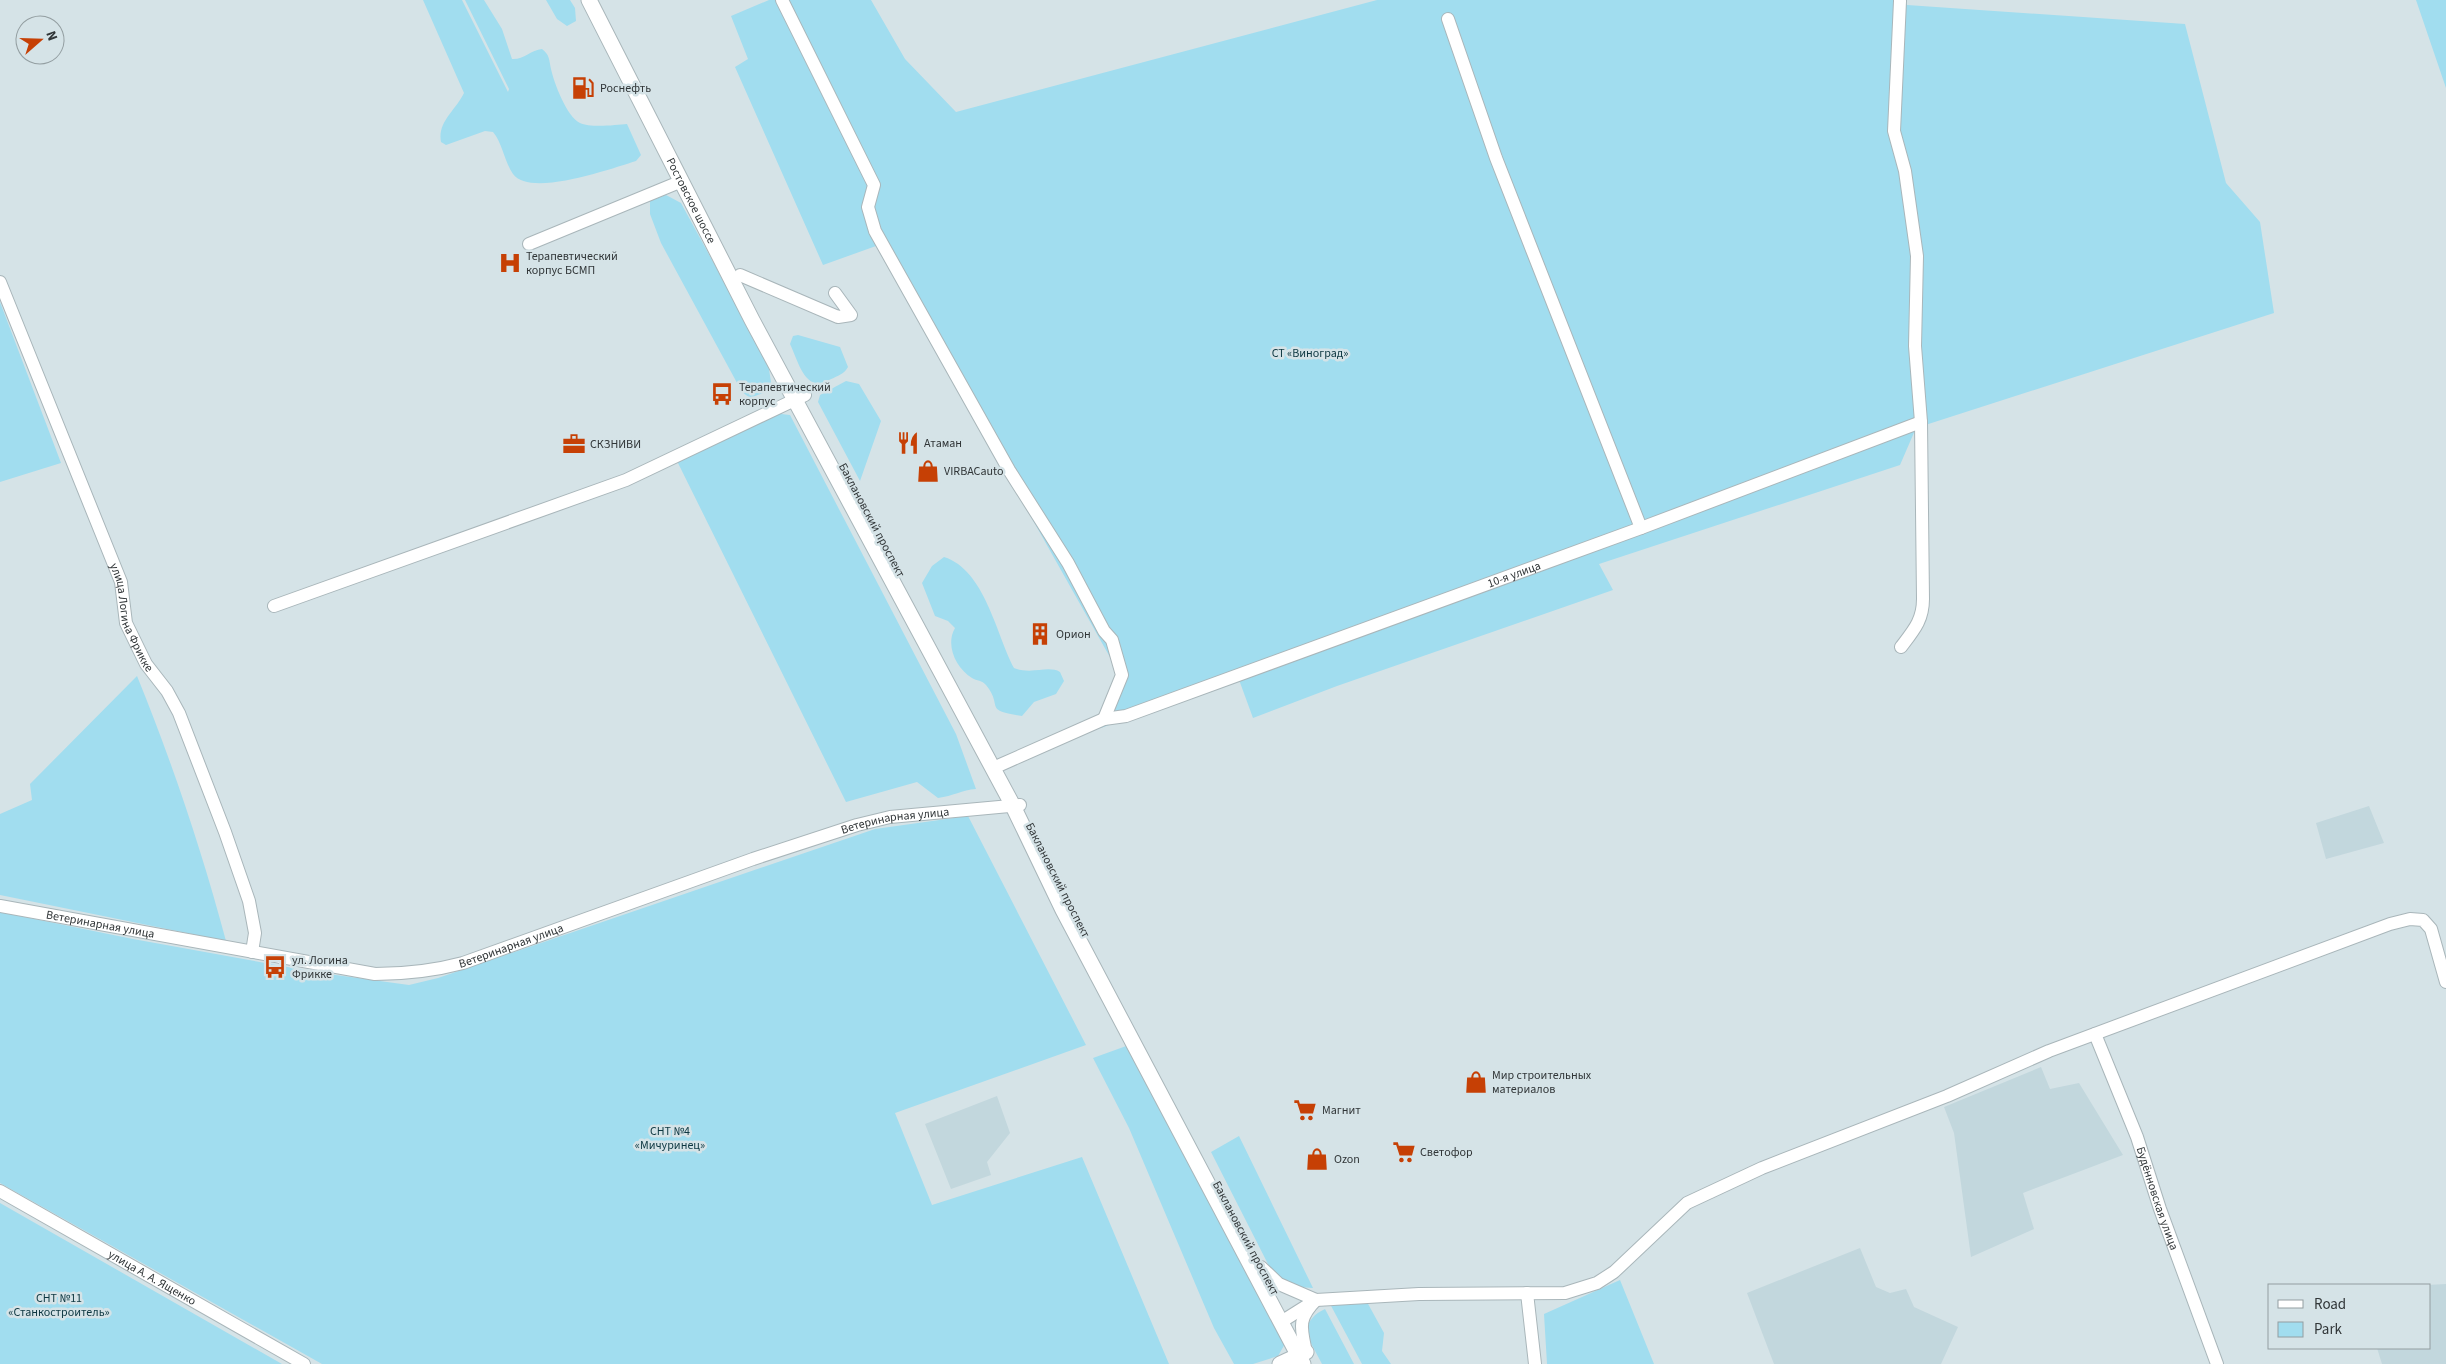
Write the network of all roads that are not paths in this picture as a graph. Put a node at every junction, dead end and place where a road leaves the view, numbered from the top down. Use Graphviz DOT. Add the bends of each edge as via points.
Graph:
graph roads {
  1 [pos="589,0"];
  2 [pos="598,0"];
  3 [pos="782,0"];
  4 [pos="1900,1"];
  5 [pos="1448,19"];
  6 [pos="682,182"];
  7 [pos="529,244"];
  8 [pos="740,275"];
  9 [pos="0,282"];
  10 [pos="835,293"];
  11 [pos="801,397"];
  12 [pos="1921,422"];
  13 [pos="1640,528"];
  14 [pos="274,606"];
  15 [pos="1901,647"];
  16 [pos="1104,719"];
  17 [pos="1000,765"];
  18 [pos="1016,804"];
  19 [pos="0,906"];
  20 [pos="252,952"];
  21 [pos="2446,982"];
  22 [pos="2095,1034"];
  23 [pos="0,1191"];
  24 [pos="1261,1267"];
  25 [pos="1527,1293"];
  26 [pos="1316,1300"];
  27 [pos="1284,1320"];
  28 [pos="1305,1359"];
  29 [pos="304,1364"];
  30 [pos="1280,1364"];
  31 [pos="1536,1364"];
  32 [pos="2217,1364"];
  1 -- 6 [label="main road, Ростовское шоссе"];
  2 -- 8 [label="main road, Ростовское шоссе"];
  3 -- 16 [label="street" via="874,185 868,207 875,231 1009,470 1068,563 1104,632 1112,640 1122,674"];
  4 -- 12 [label="street" via="1894,131 1905,172 1917,256 1915,346"];
  5 -- 13 [label="street" via="1496,158"];
  6 -- 7 [label="street"];
  6 -- 11 [label="main road, Ростовское шоссе" via="752,320"];
  8 -- 10 [label="street" via="838,317 851,315"];
  8 -- 11 [label="main road, Ростовское шоссе"];
  9 -- 20 [label="street, улица Логина Фрикке" via="121,582 126,623 146,664 180,713 198,758 249,901 256,933"];
  11 -- 14 [label="street" via="626,480"];
  11 -- 17 [label="main road, Баклановский проспект"];
  11 -- 18 [label="main road, Баклановский проспект"];
  12 -- 13 [label="street, 10-я улица"];
  12 -- 15 [label="street" via="1923,612 1920,622"];
  13 -- 16 [label="street, 10-я улица" via="1134,712"];
  16 -- 17 [label="street, 10-я улица"];
  17 -- 18 [label="main road, Баклановский проспект"];
  18 -- 20 [label="street, Ветеринарная улица" via="890,817 826,834 463,963 431,971 375,974"];
  18 -- 24 [label="main road, Баклановский проспект"];
  18 -- 27 [label="main road, Баклановский проспект" via="1063,910"];
  19 -- 20 [label="street, Ветеринарная улица"];
  21 -- 22 [label="street" via="2431,929 2423,920 2410,919"];
  22 -- 25 [label="street" via="1762,1168 1687,1202 1614,1272 1597,1283 1566,1293"];
  22 -- 32 [label="street, Будённовская улица" via="2137,1137"];
  23 -- 29 [label="street, улица А. А. Ященко"];
  24 -- 26 [label="street" via="1278,1284"];
  24 -- 27 [label="main road, Баклановский проспект"];
  25 -- 26 [label="street" via="1419,1294"];
  25 -- 31 [label="street"];
  26 -- 27 [label="street"];
  26 -- 28 [label="street" via="1302,1318"];
  27 -- 28 [label="main road, Баклановский проспект"];
  28 -- 30 [label="main road"];
}
